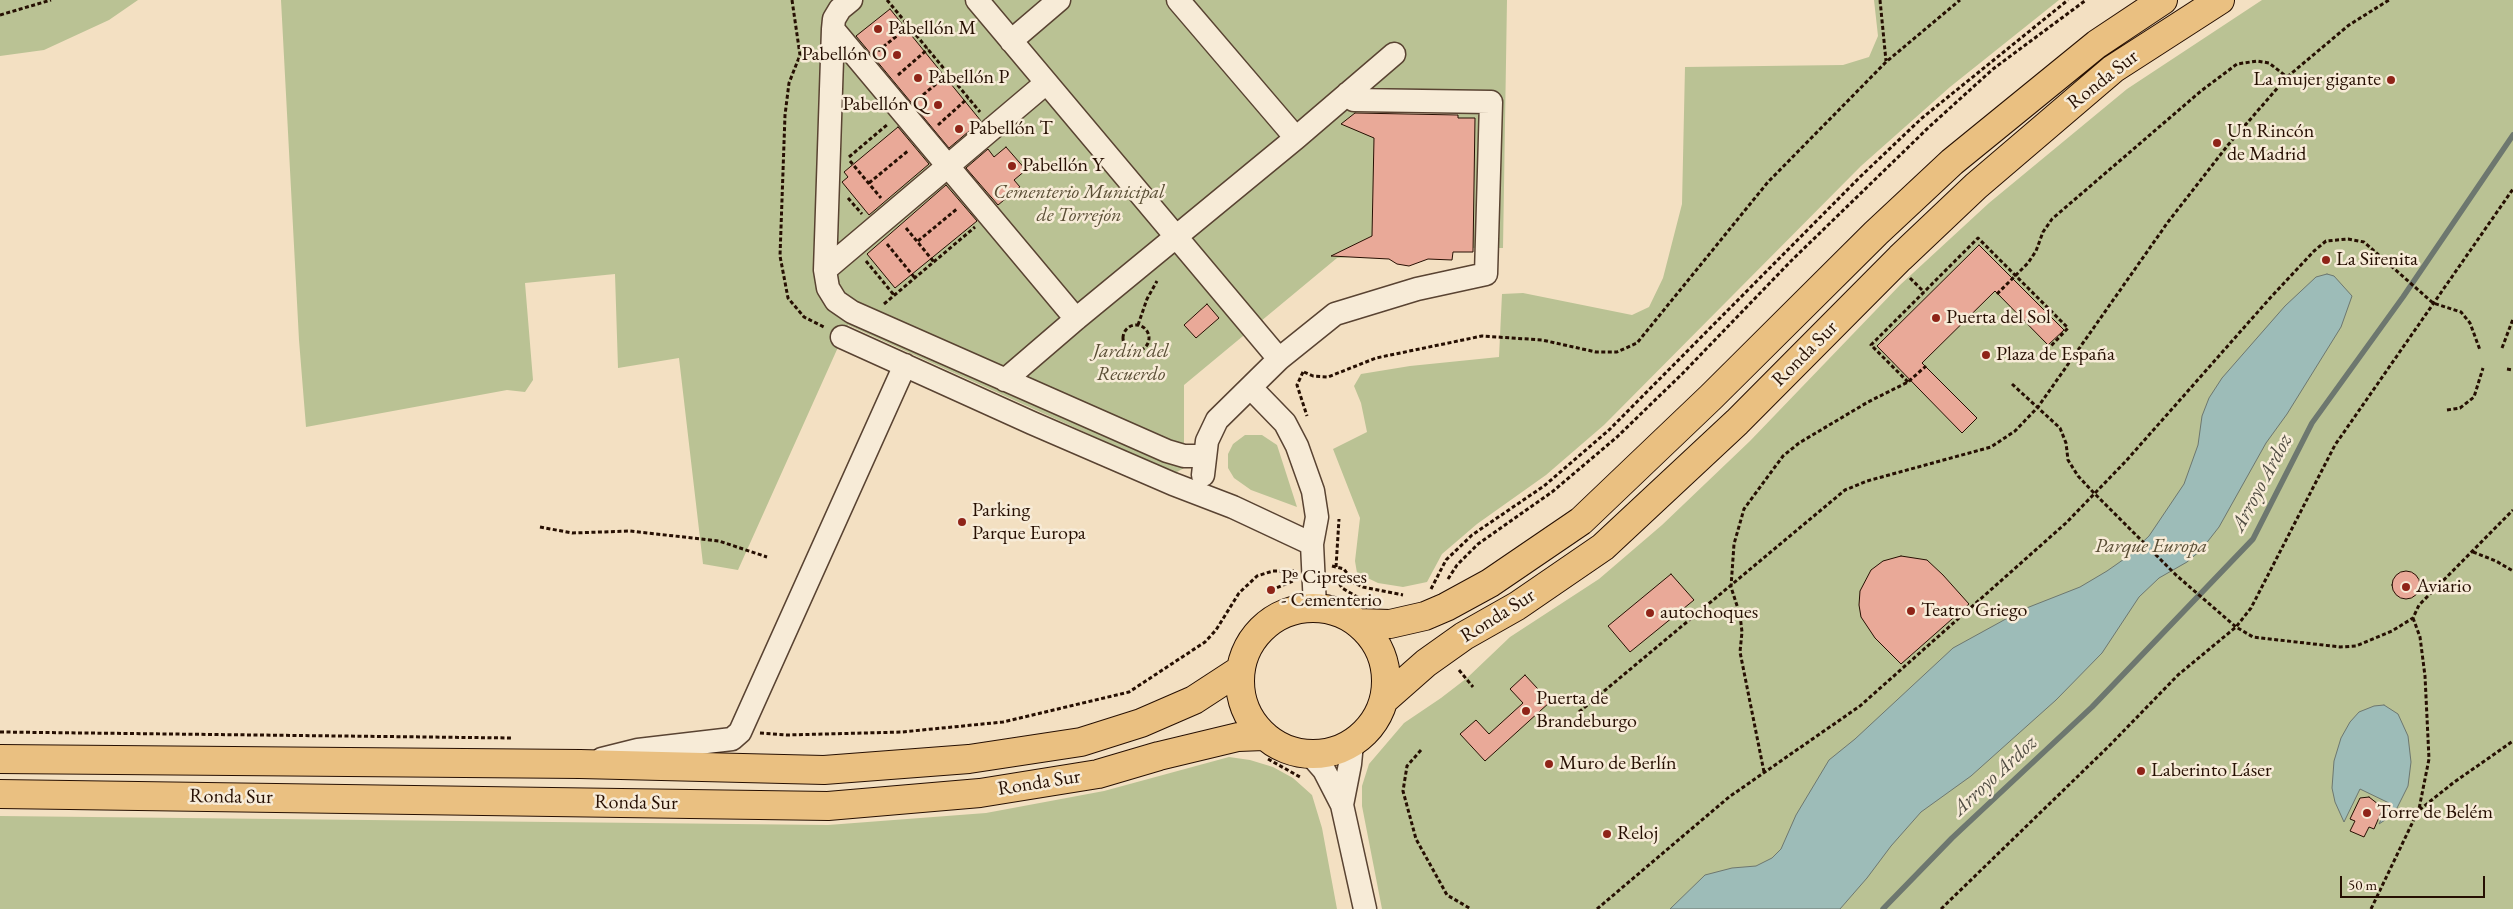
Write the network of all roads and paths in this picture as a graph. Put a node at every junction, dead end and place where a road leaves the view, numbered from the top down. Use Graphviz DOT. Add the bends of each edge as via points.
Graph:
graph roads {
  1 [pos="51,0"];
  2 [pos="792,0"];
  3 [pos="851,0"];
  4 [pos="887,0"];
  5 [pos="976,0"];
  6 [pos="1059,0"];
  7 [pos="1178,0"];
  8 [pos="1880,0"];
  9 [pos="1960,0"];
  10 [pos="2068,0"];
  11 [pos="2086,0"];
  12 [pos="2163,0"];
  13 [pos="2220,0"];
  14 [pos="2389,0"];
  15 [pos="0,15"];
  16 [pos="909,26"];
  17 [pos="833,29"];
  18 [pos="1011,41"];
  19 [pos="928,49"];
  20 [pos="1394,54"];
  21 [pos="1886,62"];
  22 [pos="862,64"];
  23 [pos="2287,77"];
  24 [pos="1046,83"];
  25 [pos="882,88"];
  26 [pos="1348,93"];
  27 [pos="993,128"];
  28 [pos="1296,138"];
  29 [pos="948,166"];
  30 [pos="2513,190"];
  31 [pos="972,196"];
  32 [pos="989,216"];
  33 [pos="1176,237"];
  34 [pos="918,241"];
  35 [pos="853,246"];
  36 [pos="825,270"];
  37 [pos="1905,272"];
  38 [pos="2016,275"];
  39 [pos="1160,277"];
  40 [pos="1924,292"];
  41 [pos="1997,294"];
  42 [pos="894,295"];
  43 [pos="2433,303"];
  44 [pos="1076,319"];
  45 [pos="2513,319"];
  46 [pos="872,321"];
  47 [pos="1138,325"];
  48 [pos="842,337"];
  49 [pos="2050,347"];
  50 [pos="2502,348"];
  51 [pos="2480,350"];
  52 [pos="1279,359"];
  53 [pos="905,365"];
  54 [pos="1926,366"];
  55 [pos="2483,368"];
  56 [pos="2507,369"];
  57 [pos="2513,370"];
  58 [pos="1303,372"];
  59 [pos="1005,380"];
  60 [pos="1908,382"];
  61 [pos="2012,384"];
  62 [pos="1250,388"];
  63 [pos="2038,407"];
  64 [pos="2448,410"];
  65 [pos="1308,418"];
  66 [pos="2094,493"];
  67 [pos="2513,510"];
  68 [pos="1340,514"];
  69 [pos="540,527"];
  70 [pos="2472,552"];
  71 [pos="767,557"];
  72 [pos="1321,559"];
  73 [pos="2513,571"];
  74 [pos="1444,587"];
  75 [pos="1731,587"];
  76 [pos="1422,593"];
  77 [pos="1407,595"];
  78 [pos="1315,607"];
  79 [pos="1363,612"];
  80 [pos="2413,618"];
  81 [pos="2236,627"];
  82 [pos="1240,670"];
  83 [pos="1459,670"];
  84 [pos="1473,687"];
  85 [pos="1384,700"];
  86 [pos="1579,712"];
  87 [pos="0,732"];
  88 [pos="740,732"];
  89 [pos="1264,736"];
  90 [pos="522,738"];
  91 [pos="2513,741"];
  92 [pos="1352,743"];
  93 [pos="1421,750"];
  94 [pos="1310,754"];
  95 [pos="0,759"];
  96 [pos="580,764"];
  97 [pos="1764,772"];
  98 [pos="0,794"];
  99 [pos="1342,806"];
  100 [pos="2418,810"];
  101 [pos="1365,909"];
  102 [pos="1471,909"];
  103 [pos="1597,909"];
  104 [pos="1941,909"];
  105 [pos="2372,909"];
  1 -- 15 [label="path"];
  2 -- 48 [label="path" via="800,54 789,83 785,115 780,256 788,298 804,316"];
  3 -- 17 [label="street" via="840,9"];
  4 -- 16 [label="path"];
  5 -- 18 [label="street"];
  6 -- 18 [label="street"];
  7 -- 28 [label="street"];
  8 -- 21 [label="path"];
  9 -- 21 [label="path"];
  10 -- 76 [label="path" via="1922,118 1609,430 1544,486 1472,535 1446,560 1431,588"];
  11 -- 74 [label="path" via="1993,69 1929,127 1617,437 1552,492 1478,544 1457,565"];
  12 -- 79 [label="main road, Ronda Sur" via="2096,44 1952,162 1581,521 1490,583 1425,616 1390,624"];
  13 -- 85 [label="main road, Ronda Sur" via="2113,68 1976,186 1737,422 1603,547 1517,606 1464,636 1426,663"];
  14 -- 23 [label="path" via="2349,25"];
  16 -- 19 [label="path"];
  16 -- 22 [label="path"];
  17 -- 22 [label="street"];
  17 -- 36 [label="street"];
  18 -- 24 [label="street"];
  19 -- 25 [label="path"];
  19 -- 27 [label="path"];
  20 -- 26 [label="street"];
  21 -- 58 [label="path" via="1768,182 1637,343 1617,352 1596,352 1542,340 1482,336 1376,358 1328,377"];
  22 -- 25 [label="street"];
  23 -- 38 [label="path" via="2269,63 2237,64 2052,219 2036,251"];
  23 -- 63 [label="path" via="2168,222"];
  24 -- 27 [label="street"];
  24 -- 33 [label="street"];
  25 -- 29 [label="street"];
  26 -- 28 [label="street"];
  26 -- 52 [label="street" via="1354,100 1490,102 1486,274 1417,289 1335,314"];
  27 -- 29 [label="street"];
  28 -- 33 [label="street"];
  29 -- 31 [label="street"];
  29 -- 35 [label="street"];
  30 -- 43 [label="path"];
  31 -- 32 [label="street"];
  31 -- 34 [label="path"];
  32 -- 42 [label="path"];
  32 -- 44 [label="street"];
  33 -- 44 [label="street"];
  33 -- 52 [label="street"];
  35 -- 36 [label="street"];
  35 -- 42 [label="path"];
  36 -- 46 [label="street" via="828,288 836,301"];
  37 -- 40 [label="path"];
  38 -- 40 [label="path" via="1978,238"];
  38 -- 41 [label="path"];
  38 -- 49 [label="path" via="2068,328"];
  39 -- 47 [label="path" via="1147,299"];
  40 -- 60 [label="path" via="1871,345"];
  42 -- 46 [label="path" via="876,311"];
  43 -- 51 [label="path" via="2461,312 2470,323"];
  43 -- 66 [label="path" via="2364,242 2348,239 2326,241 2271,297"];
  43 -- 81 [label="path" via="2335,445 2251,608"];
  44 -- 59 [label="street"];
  45 -- 50 [label="path"];
  46 -- 59 [label="street"];
  47 -- 47 [label="path" via="1126,330 1123,336 1124,343 1134,351 1146,346 1149,340 1148,333"];
  48 -- 53 [label="street"];
  52 -- 58 [label="path"];
  52 -- 62 [label="street"];
  53 -- 72 [label="street" via="1232,507"];
  53 -- 88 [label="street"];
  54 -- 60 [label="path"];
  55 -- 64 [label="path" via="2478,389 2468,404"];
  56 -- 57 [label="path"];
  58 -- 65 [label="path" via="1297,385"];
  59 -- 62 [label="street" via="1204,466 1207,441 1217,420"];
  60 -- 75 [label="path" via="1820,430 1783,456 1744,510 1734,544"];
  61 -- 63 [label="path"];
  62 -- 72 [label="street" via="1285,423 1297,446 1312,491"];
  63 -- 66 [label="path" via="2060,428 2068,460"];
  63 -- 75 [label="path" via="2015,431 1991,447 1845,490"];
  66 -- 81 [label="path" via="2176,574"];
  66 -- 97 [label="path" via="2066,523 1860,706"];
  67 -- 70 [label="path"];
  68 -- 72 [label="path"];
  69 -- 71 [label="path" via="572,534 630,531 719,540"];
  70 -- 73 [label="path" via="2496,560"];
  70 -- 80 [label="path" via="2419,606"];
  72 -- 77 [label="path" via="1344,568 1354,583 1363,587"];
  72 -- 78 [label="street"];
  72 -- 79 [label="path" via="1342,588 1360,598"];
  72 -- 88 [label="path" via="1298,571 1273,571 1257,576 1239,593 1205,642 1129,692 994,723 902,732 787,736"];
  75 -- 86 [label="path"];
  75 -- 97 [label="path" via="1740,615 1740,652"];
  78 -- 79 [label="main road, Ronda Sur" via="1338,612"];
  78 -- 82 [label="main road, Ronda Sur" via="1294,610 1268,623 1246,650"];
  79 -- 85 [label="main road, Ronda Sur" via="1386,672"];
  80 -- 81 [label="path" via="2372,640 2340,648 2253,637"];
  80 -- 100 [label="path" via="2420,637 2425,676 2429,759"];
  81 -- 104 [label="path" via="2178,675"];
  82 -- 89 [label="main road, Ronda Sur" via="1241,694 1249,717"];
  82 -- 96 [label="main road, Ronda Sur" via="1194,700 1142,723 1081,742 969,759 824,770"];
  83 -- 84 [label="path"];
  85 -- 92 [label="main road, Ronda Sur" via="1372,724"];
  87 -- 90 [label="path"];
  88 -- 96 [label="street" via="732,738 638,750"];
  89 -- 94 [label="main road, Ronda Sur" via="1286,749"];
  89 -- 98 [label="main road, Ronda Sur" via="1229,739 1098,774 980,793 828,806"];
  91 -- 100 [label="path"];
  92 -- 94 [label="main road, Ronda Sur" via="1332,752"];
  92 -- 99 [label="street"];
  93 -- 102 [label="path" via="1408,766 1403,791 1416,840 1447,895"];
  94 -- 99 [label="street" via="1324,770"];
  95 -- 96 [label="main road, Ronda Sur"];
  97 -- 103 [label="path" via="1702,818"];
  99 -- 101 [label="street"];
  100 -- 105 [label="path"];
}
